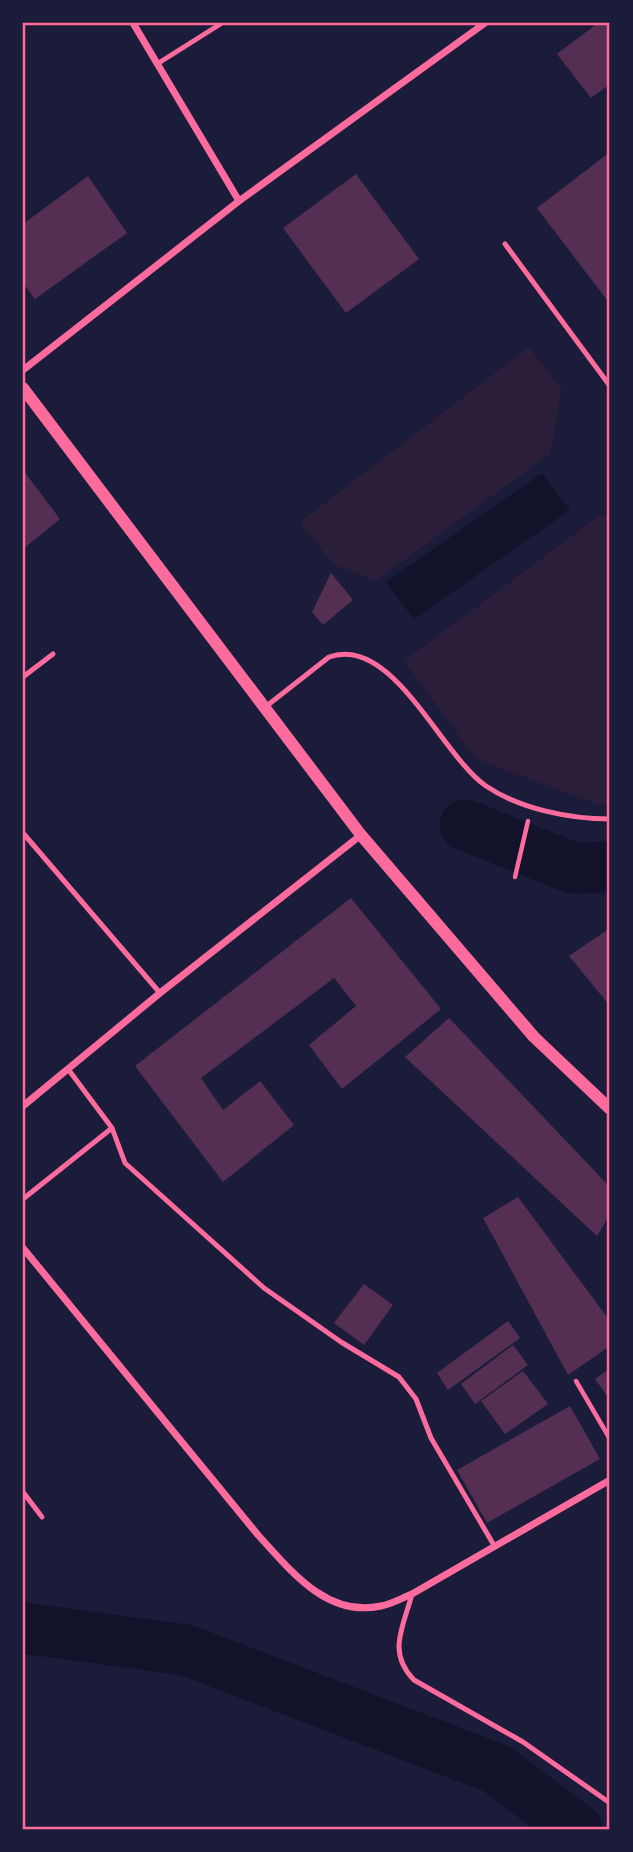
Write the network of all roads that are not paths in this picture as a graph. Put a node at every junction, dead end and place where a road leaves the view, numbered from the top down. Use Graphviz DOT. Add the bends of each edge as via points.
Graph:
graph roads {
  1 [pos="132,23"];
  2 [pos="222,23"];
  3 [pos="485,23"];
  4 [pos="157,64"];
  5 [pos="239,201"];
  6 [pos="505,244"];
  7 [pos="23,370"];
  8 [pos="610,386"];
  9 [pos="23,388"];
  10 [pos="53,654"];
  11 [pos="23,677"];
  12 [pos="264,708"];
  13 [pos="610,819"];
  14 [pos="23,833"];
  15 [pos="361,835"];
  16 [pos="160,993"];
  17 [pos="68,1069"];
  18 [pos="23,1106"];
  19 [pos="610,1109"];
  20 [pos="112,1128"];
  21 [pos="23,1199"];
  22 [pos="23,1248"];
  23 [pos="610,1480"];
  24 [pos="23,1492"];
  25 [pos="42,1517"];
  26 [pos="495,1546"];
  27 [pos="412,1594"];
  28 [pos="610,1803"];
  1 -- 4 [label="street"];
  2 -- 4 [label="lane"];
  3 -- 5 [label="street"];
  4 -- 5 [label="street"];
  5 -- 7 [label="street"];
  6 -- 8 [label="lane"];
  9 -- 12 [label="street"];
  10 -- 11 [label="lane"];
  12 -- 13 [label="lane" via="329,657 360,654 381,665 462,765 487,787 531,807"];
  12 -- 15 [label="street"];
  14 -- 16 [label="lane"];
  15 -- 16 [label="street"];
  15 -- 19 [label="street" via="534,1037"];
  16 -- 17 [label="street"];
  17 -- 18 [label="street"];
  17 -- 20 [label="lane"];
  20 -- 21 [label="lane"];
  20 -- 26 [label="lane" via="125,1163 264,1287 399,1377 416,1399 431,1438"];
  22 -- 27 [label="street" via="293,1574 322,1597 347,1607 381,1606"];
  23 -- 26 [label="street"];
  24 -- 25 [label="lane"];
  26 -- 27 [label="street"];
  27 -- 28 [label="lane" via="397,1651 401,1667 414,1680 523,1742"];
}
